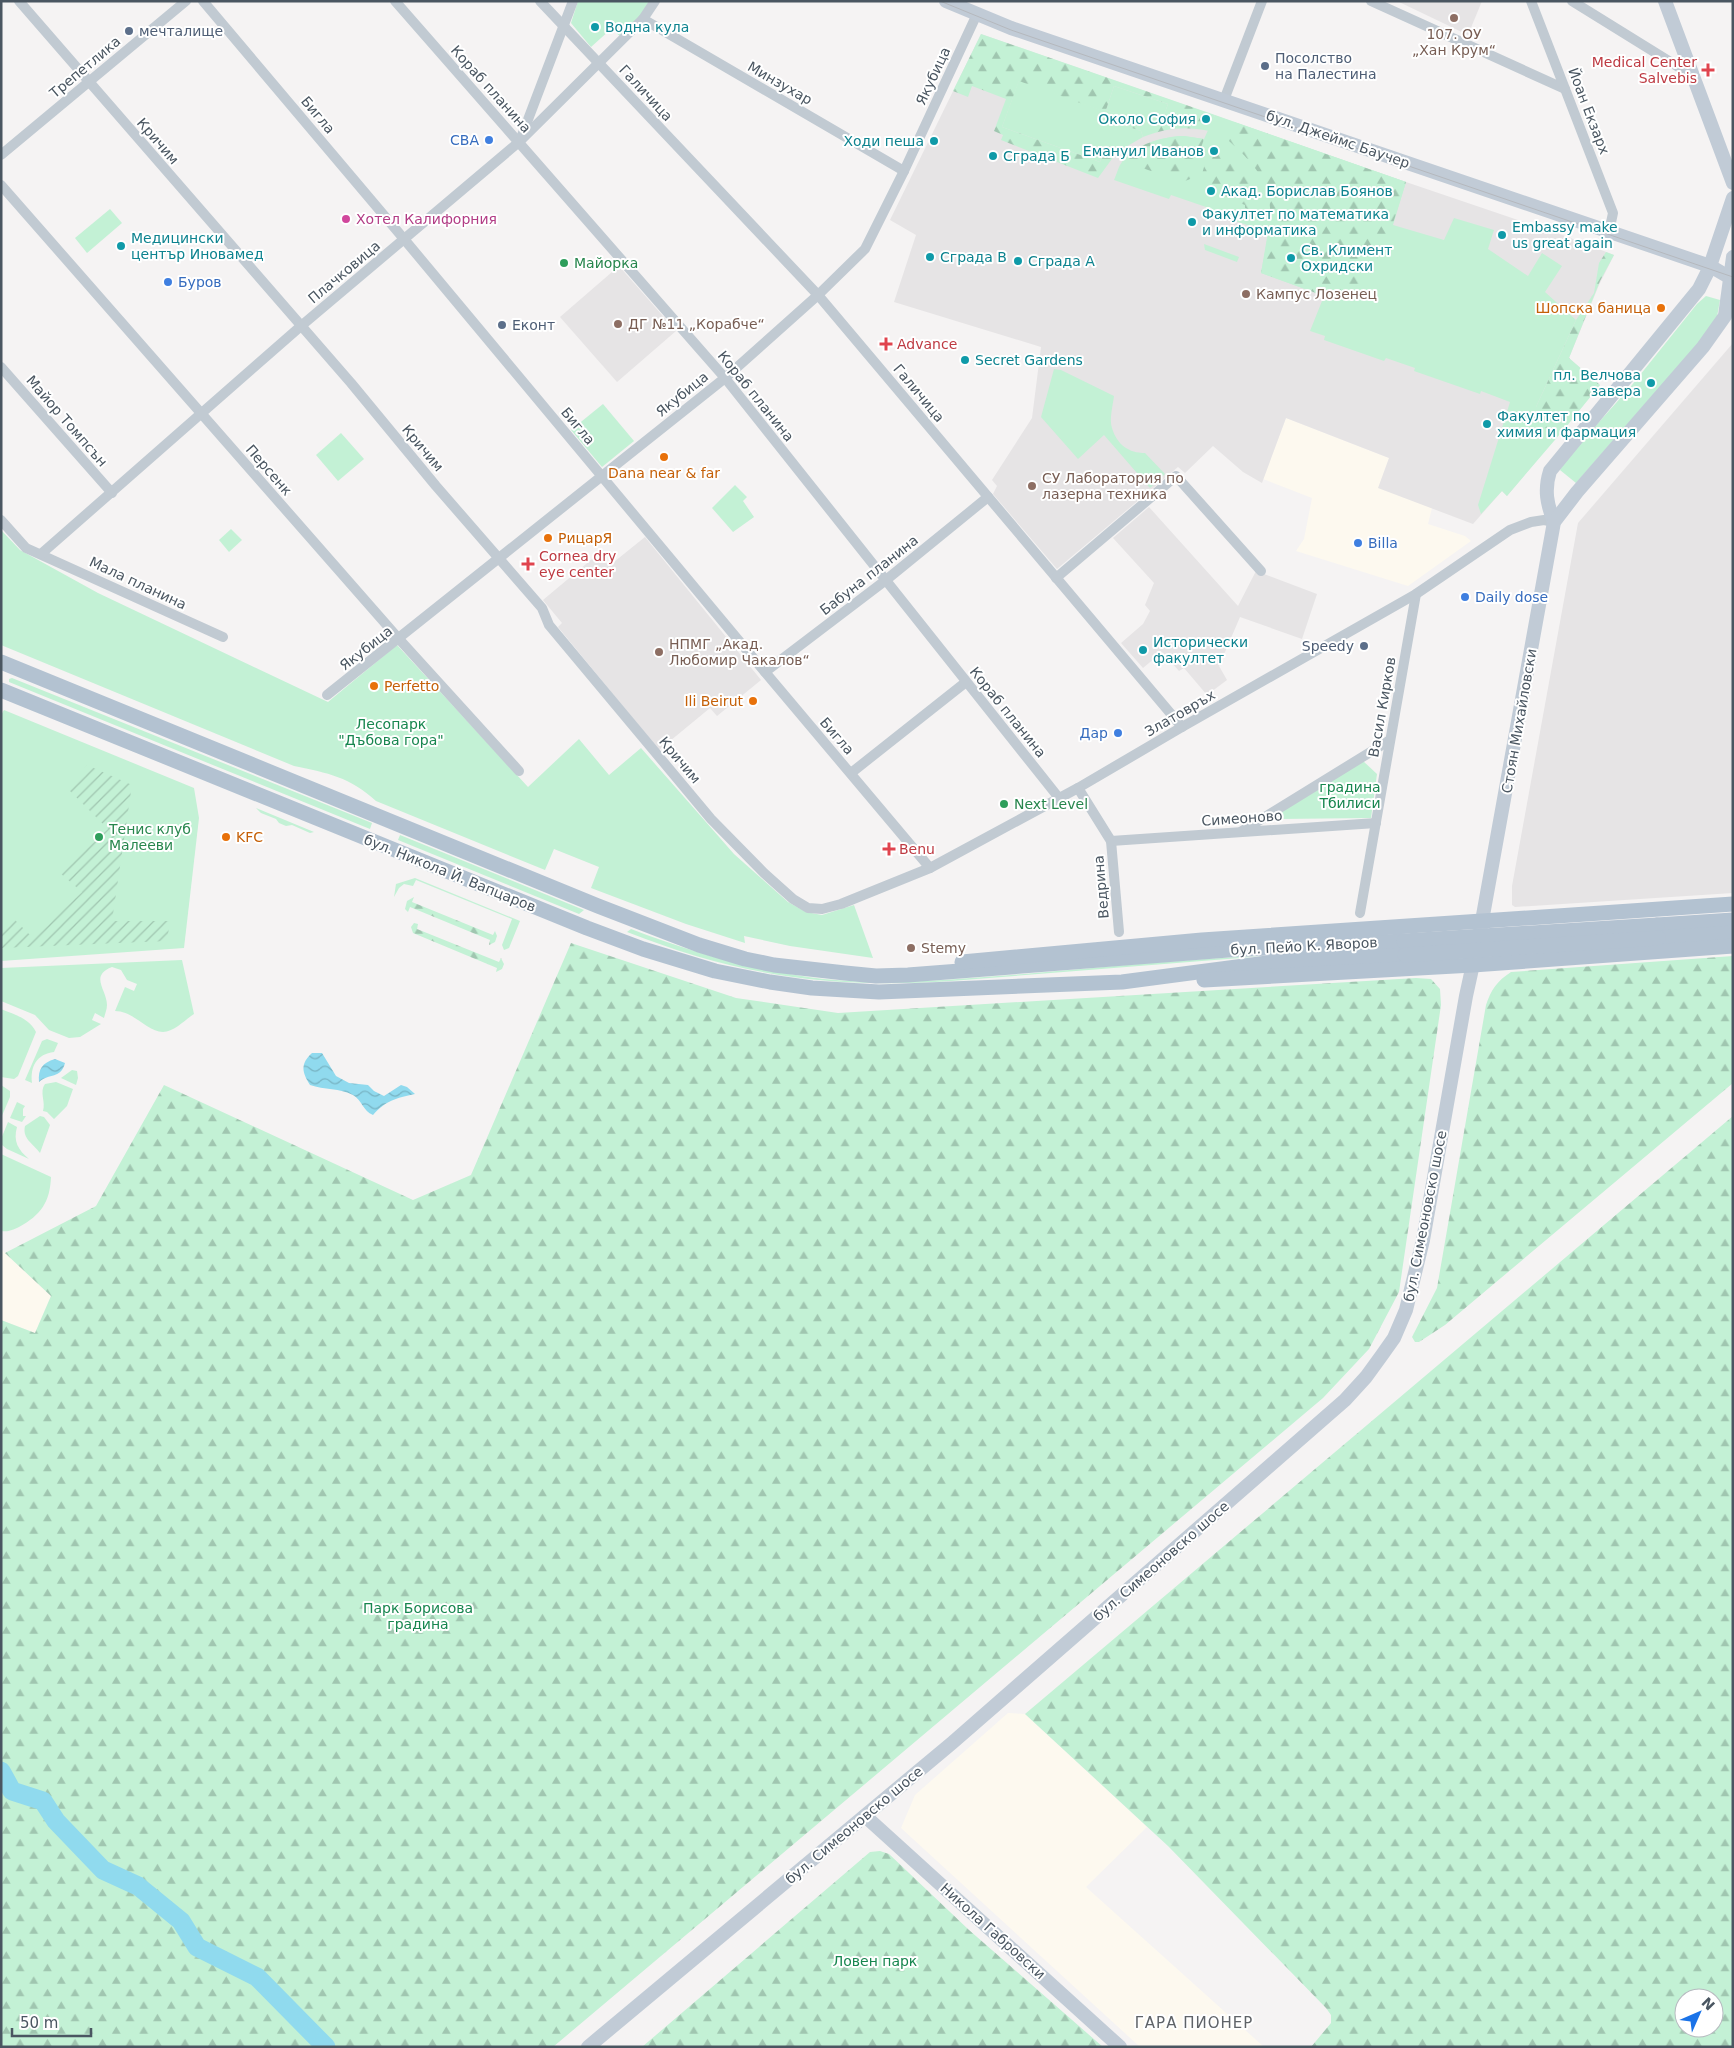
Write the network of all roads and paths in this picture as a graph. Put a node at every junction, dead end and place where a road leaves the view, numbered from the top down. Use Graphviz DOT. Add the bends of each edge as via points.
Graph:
graph roads {
  1 [pos="19,1"];
  2 [pos="186,1"];
  3 [pos="203,1"];
  4 [pos="395,1"];
  5 [pos="540,1"];
  6 [pos="573,1"];
  7 [pos="655,1"];
  8 [pos="946,1"];
  9 [pos="1262,1"];
  10 [pos="1370,1"];
  11 [pos="1532,1"];
  12 [pos="1572,1"];
  13 [pos="1665,1"];
  14 [pos="979,8"];
  15 [pos="643,19"];
  16 [pos="564,26"];
  17 [pos="599,63"];
  18 [pos="1693,76"];
  19 [pos="88,82"];
  20 [pos="1565,89"];
  21 [pos="1224,100"];
  22 [pos="519,142"];
  23 [pos="1,155"];
  24 [pos="904,171"];
  25 [pos="1733,183"];
  26 [pos="1,185"];
  27 [pos="1733,198"];
  28 [pos="1608,232"];
  29 [pos="404,239"];
  30 [pos="1733,257"];
  31 [pos="1710,266"];
  32 [pos="1731,278"];
  33 [pos="818,295"];
  34 [pos="301,326"];
  35 [pos="1,367"];
  36 [pos="725,378"];
  37 [pos="202,414"];
  38 [pos="602,476"];
  39 [pos="112,493"];
  40 [pos="988,497"];
  41 [pos="1,520"];
  42 [pos="1554,522"];
  43 [pos="41,554"];
  44 [pos="499,558"];
  45 [pos="1262,571"];
  46 [pos="1056,578"];
  47 [pos="886,580"];
  48 [pos="1416,594"];
  49 [pos="223,637"];
  50 [pos="399,639"];
  51 [pos="1,662"];
  52 [pos="764,672"];
  53 [pos="966,682"];
  54 [pos="1,690"];
  55 [pos="327,695"];
  56 [pos="1182,727"];
  57 [pos="1390,740"];
  58 [pos="519,771"];
  59 [pos="851,773"];
  60 [pos="1078,788"];
  61 [pos="1059,798"];
  62 [pos="1376,823"];
  63 [pos="1240,832"];
  64 [pos="1111,841"];
  65 [pos="930,868"];
  66 [pos="1733,904"];
  67 [pos="808,908"];
  68 [pos="1360,913"];
  69 [pos="1483,920"];
  70 [pos="1733,920"];
  71 [pos="1658,931"];
  72 [pos="1119,932"];
  73 [pos="1733,933"];
  74 [pos="1733,946"];
  75 [pos="1404,948"];
  76 [pos="1473,965"];
  77 [pos="908,975"];
  78 [pos="876,976"];
  79 [pos="1122,982"];
  80 [pos="916,990"];
  81 [pos="865,1816"];
  82 [pos="588,2047"];
  83 [pos="1120,2047"];
  1 -- 19 [label="street, Кричим"];
  2 -- 19 [label="street, Трепетлика"];
  3 -- 29 [label="street, Бигла"];
  4 -- 22 [label="street, Кораб планина"];
  5 -- 16 [label="street, Галичица"];
  6 -- 16 [label="street"];
  7 -- 15 [label="street, Плачковица"];
  8 -- 14 [label="street, бул. Джеймс Баучер"];
  9 -- 21 [label="street"];
  10 -- 20 [label="street"];
  11 -- 20 [label="street, Йоан Екзарх"];
  12 -- 18 [label="street"];
  13 -- 18 [label="street"];
  14 -- 21 [label="street, бул. Джеймс Баучер"];
  14 -- 24 [label="street, Якубица"];
  15 -- 17 [label="street, Плачковица"];
  15 -- 24 [label="street, Минзухар"];
  16 -- 17 [label="street, Галичица"];
  16 -- 22 [label="street"];
  17 -- 22 [label="street, Плачковица"];
  17 -- 33 [label="street, Галичица"];
  18 -- 25 [label="street"];
  19 -- 23 [label="street, Трепетлика"];
  19 -- 34 [label="street, Кричим"];
  20 -- 28 [label="street, Йоан Екзарх" via="1613,213"];
  21 -- 28 [label="street, бул. Джеймс Баучер"];
  22 -- 29 [label="street, Плачковица"];
  22 -- 36 [label="street, Кораб планина"];
  24 -- 33 [label="street, Якубица" via="865,249"];
  26 -- 37 [label="street, Персенк"];
  27 -- 31 [label="street"];
  28 -- 31 [label="street, бул. Джеймс Баучер"];
  29 -- 34 [label="street, Плачковица"];
  29 -- 38 [label="street, Бигла"];
  30 -- 32 [label="street"];
  31 -- 32 [label="street, бул. Джеймс Баучер"];
  31 -- 42 [label="street" via="1700,289 1550,471 1546,485 1547,503"];
  32 -- 42 [label="street" via="1725,316 1703,347"];
  33 -- 36 [label="street, Якубица"];
  33 -- 40 [label="street, Галичица"];
  34 -- 37 [label="street, Плачковица"];
  34 -- 44 [label="street, Кричим"];
  35 -- 39 [label="street, Майор Томпсън"];
  36 -- 38 [label="street, Якубица"];
  36 -- 47 [label="street, Кораб планина"];
  37 -- 39 [label="street, Плачковица"];
  37 -- 50 [label="street, Персенк"];
  38 -- 44 [label="street, Якубица"];
  38 -- 52 [label="street, Бигла"];
  39 -- 43 [label="street, Плачковица"];
  40 -- 46 [label="street, Галичица"];
  40 -- 47 [label="street, Бабуна планина"];
  41 -- 43 [label="street, Мала планина" via="26,548"];
  42 -- 48 [label="street, Златовръх" via="1531,522 1510,530"];
  42 -- 69 [label="street, Стоян Михайловски"];
  43 -- 49 [label="street, Мала планина"];
  44 -- 50 [label="street, Якубица"];
  44 -- 67 [label="street, Кричим" via="542,608 549,625 711,819 764,873"];
  45 -- 46 [label="street" via="1176,476"];
  46 -- 56 [label="street, Галичица"];
  47 -- 52 [label="street, Бабуна планина"];
  47 -- 53 [label="street, Кораб планина"];
  48 -- 56 [label="street, Златовръх"];
  48 -- 57 [label="street, Васил Кирков"];
  50 -- 55 [label="street, Якубица"];
  50 -- 58 [label="street, Персенк"];
  51 -- 78 [label="main road, бул. Никола Й. Вапцаров" via="692,942 745,959"];
  52 -- 59 [label="street, Бигла"];
  53 -- 59 [label="street"];
  53 -- 61 [label="street, Кораб планина"];
  54 -- 80 [label="main road, бул. Никола Й. Вапцаров" via="519,901 683,962 747,978 812,988 879,992"];
  56 -- 60 [label="street, Златовръх"];
  57 -- 62 [label="street, Васил Кирков"];
  57 -- 63 [label="street"];
  59 -- 65 [label="street, Бигла"];
  60 -- 61 [label="street, Златовръх"];
  60 -- 64 [label="street, Ведрина"];
  61 -- 65 [label="street, Златовръх"];
  62 -- 63 [label="street, Симеоново"];
  62 -- 68 [label="street, Васил Кирков"];
  63 -- 64 [label="street, Симеоново"];
  64 -- 72 [label="street, Ведрина"];
  65 -- 67 [label="street, Златовръх" via="841,904 822,909"];
  66 -- 69 [label="main road"];
  69 -- 76 [label="street, бул. Симеоновско шосе"];
  69 -- 77 [label="main road" via="1098,948 964,962"];
  70 -- 71 [label="main road, бул. Пейо К. Яворов"];
  71 -- 73 [label="main road, бул. Пейо К. Яворов"];
  71 -- 75 [label="main road, бул. Пейо К. Яворов, bridge"];
  74 -- 76 [label="main road"];
  75 -- 77 [label="main road, бул. Пейо К. Яворов" via="1228,950"];
  75 -- 79 [label="main road, бул. Пейо К. Яворов"];
  76 -- 79 [label="main road"];
  76 -- 81 [label="street, бул. Симеоновско шосе" via="1423,1240 1406,1310 1394,1338 1382,1355 1366,1377 1333,1410"];
  77 -- 78 [label="main road, бул. Пейо К. Яворов"];
  79 -- 80 [label="main road, бул. Пейо К. Яворов"];
  81 -- 82 [label="street, бул. Симеоновско шосе"];
  81 -- 83 [label="street, Никола Габровски"];
}
